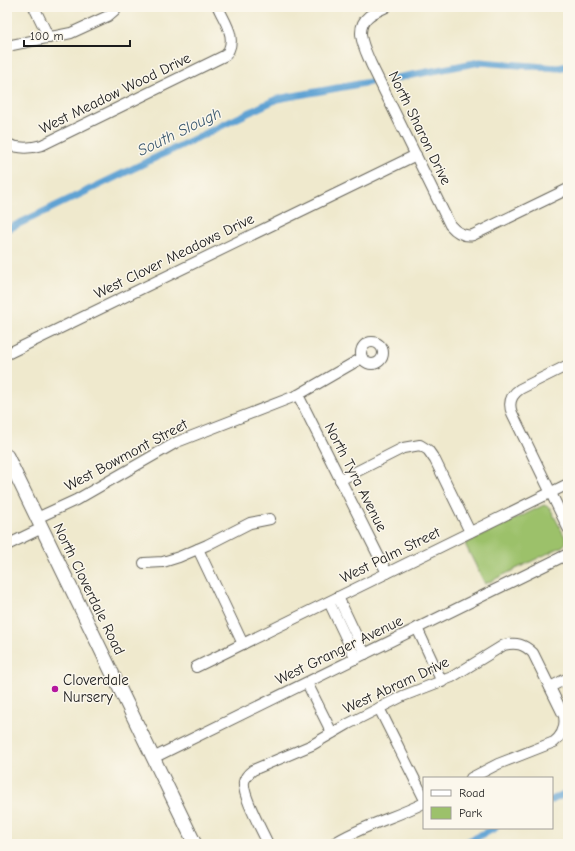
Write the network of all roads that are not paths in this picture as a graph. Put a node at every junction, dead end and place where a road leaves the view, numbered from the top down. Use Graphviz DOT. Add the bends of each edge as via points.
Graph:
graph roads {
  1 [pos="34,7"];
  2 [pos="218,7"];
  3 [pos="386,7"];
  4 [pos="116,8"];
  5 [pos="49,38"];
  6 [pos="7,46"];
  7 [pos="7,144"];
  8 [pos="416,155"];
  9 [pos="568,189"];
  10 [pos="7,354"];
  11 [pos="362,358"];
  12 [pos="568,365"];
  13 [pos="298,395"];
  14 [pos="7,456"];
  15 [pos="340,480"];
  16 [pos="568,484"];
  17 [pos="551,493"];
  18 [pos="270,519"];
  19 [pos="40,523"];
  20 [pos="568,528"];
  21 [pos="470,532"];
  22 [pos="7,545"];
  23 [pos="198,549"];
  24 [pos="568,554"];
  25 [pos="144,563"];
  26 [pos="387,573"];
  27 [pos="338,597"];
  28 [pos="329,602"];
  29 [pos="417,628"];
  30 [pos="243,644"];
  31 [pos="365,654"];
  32 [pos="356,659"];
  33 [pos="196,667"];
  34 [pos="568,678"];
  35 [pos="442,682"];
  36 [pos="307,683"];
  37 [pos="550,687"];
  38 [pos="379,708"];
  39 [pos="332,733"];
  40 [pos="153,758"];
  41 [pos="473,777"];
  42 [pos="423,796"];
  43 [pos="423,803"];
  44 [pos="195,844"];
  45 [pos="268,844"];
  46 [pos="333,844"];
  1 -- 5 [label="street"];
  2 -- 7 [label="street, West Meadow Wood Drive" via="231,34 231,48 226,55 42,145 23,149"];
  3 -- 8 [label="street, North Sharon Drive" via="364,21 360,35"];
  4 -- 5 [label="street" via="108,16 84,28"];
  5 -- 6 [label="street"];
  8 -- 9 [label="street, North Sharon Drive" via="450,225 463,235 473,235"];
  8 -- 10 [label="street, West Clover Meadows Drive"];
  11 -- 13 [label="street, West Bowmont Street"];
  12 -- 17 [label="street" via="520,389 511,399 512,413"];
  13 -- 15 [label="street, North Tyra Avenue"];
  13 -- 19 [label="street, West Bowmont Street" via="177,442"];
  14 -- 19 [label="main road, North Cloverdale Road"];
  15 -- 21 [label="street" via="403,448 420,445 428,450 435,460"];
  15 -- 26 [label="street, North Tyra Avenue"];
  16 -- 17 [label="street, West Palm Street"];
  17 -- 20 [label="street"];
  17 -- 21 [label="street, West Palm Street"];
  18 -- 23 [label="street" via="250,523"];
  19 -- 22 [label="street, West Bowmont Street"];
  19 -- 40 [label="main road, North Cloverdale Road"];
  21 -- 26 [label="street, West Palm Street"];
  23 -- 25 [label="street" via="163,562"];
  23 -- 30 [label="street"];
  24 -- 29 [label="street, West Granger Avenue"];
  26 -- 27 [label="street, West Palm Street"];
  27 -- 28 [label="street, West Palm Street"];
  27 -- 31 [label="street"];
  28 -- 30 [label="street, West Palm Street"];
  28 -- 32 [label="street"];
  29 -- 31 [label="street, West Granger Avenue"];
  29 -- 35 [label="street"];
  30 -- 33 [label="street, West Palm Street"];
  31 -- 32 [label="street, West Granger Avenue"];
  32 -- 36 [label="street, West Granger Avenue"];
  34 -- 37 [label="street"];
  35 -- 37 [label="street, West Abram Drive" via="504,645 520,643 533,653"];
  35 -- 38 [label="street, West Abram Drive" via="402,696"];
  36 -- 39 [label="street"];
  36 -- 40 [label="street, West Granger Avenue"];
  37 -- 41 [label="street" via="564,716 564,730 560,737 554,742"];
  38 -- 39 [label="street, West Abram Drive"];
  38 -- 42 [label="street"];
  39 -- 45 [label="street, West Abram Drive" via="312,745 253,770 244,781 245,794"];
  40 -- 44 [label="main road, North Cloverdale Road"];
  43 -- 46 [label="street" via="356,831"];
}
